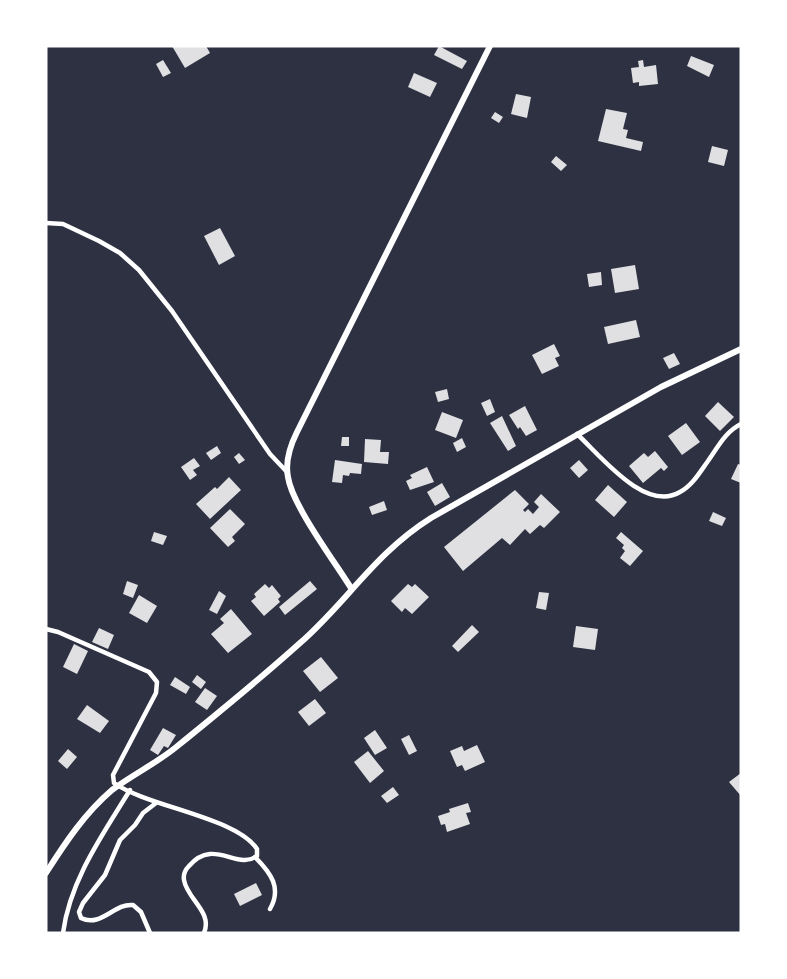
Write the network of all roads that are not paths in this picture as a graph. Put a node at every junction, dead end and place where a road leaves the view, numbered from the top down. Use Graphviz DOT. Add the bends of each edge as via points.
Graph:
graph roads {
  1 [pos="490,46"];
  2 [pos="46,223"];
  3 [pos="741,349"];
  4 [pos="741,424"];
  5 [pos="577,434"];
  6 [pos="287,472"];
  7 [pos="351,588"];
  8 [pos="46,629"];
  9 [pos="118,786"];
  10 [pos="130,790"];
  11 [pos="156,803"];
  12 [pos="255,857"];
  13 [pos="46,873"];
  14 [pos="270,909"];
  15 [pos="63,933"];
  16 [pos="150,933"];
  17 [pos="204,933"];
  1 -- 6 [label="main road" via="297,432 289,452"];
  2 -- 6 [label="street" via="63,224 99,241 120,253 139,270 172,311 270,454"];
  3 -- 5 [label="main road" via="674,380"];
  4 -- 5 [label="street" via="724,438 689,486 668,497 638,490"];
  5 -- 7 [label="main road" via="412,530"];
  6 -- 7 [label="main road" via="299,506"];
  7 -- 9 [label="main road" via="299,644 174,748"];
  8 -- 9 [label="street" via="149,672 157,682 156,693 113,775"];
  9 -- 10 [label="street"];
  9 -- 13 [label="main road" via="89,813"];
  10 -- 11 [label="street"];
  10 -- 15 [label="street" via="88,861 69,905"];
  11 -- 12 [label="street" via="185,810 243,836 257,849"];
  11 -- 16 [label="street" via="120,840 105,875 79,912 81,918 91,920 102,918 120,907 134,905 141,912"];
  12 -- 14 [label="street" via="276,886"];
  12 -- 17 [label="street" via="248,860 207,853 186,870 184,882 205,918"];
}
